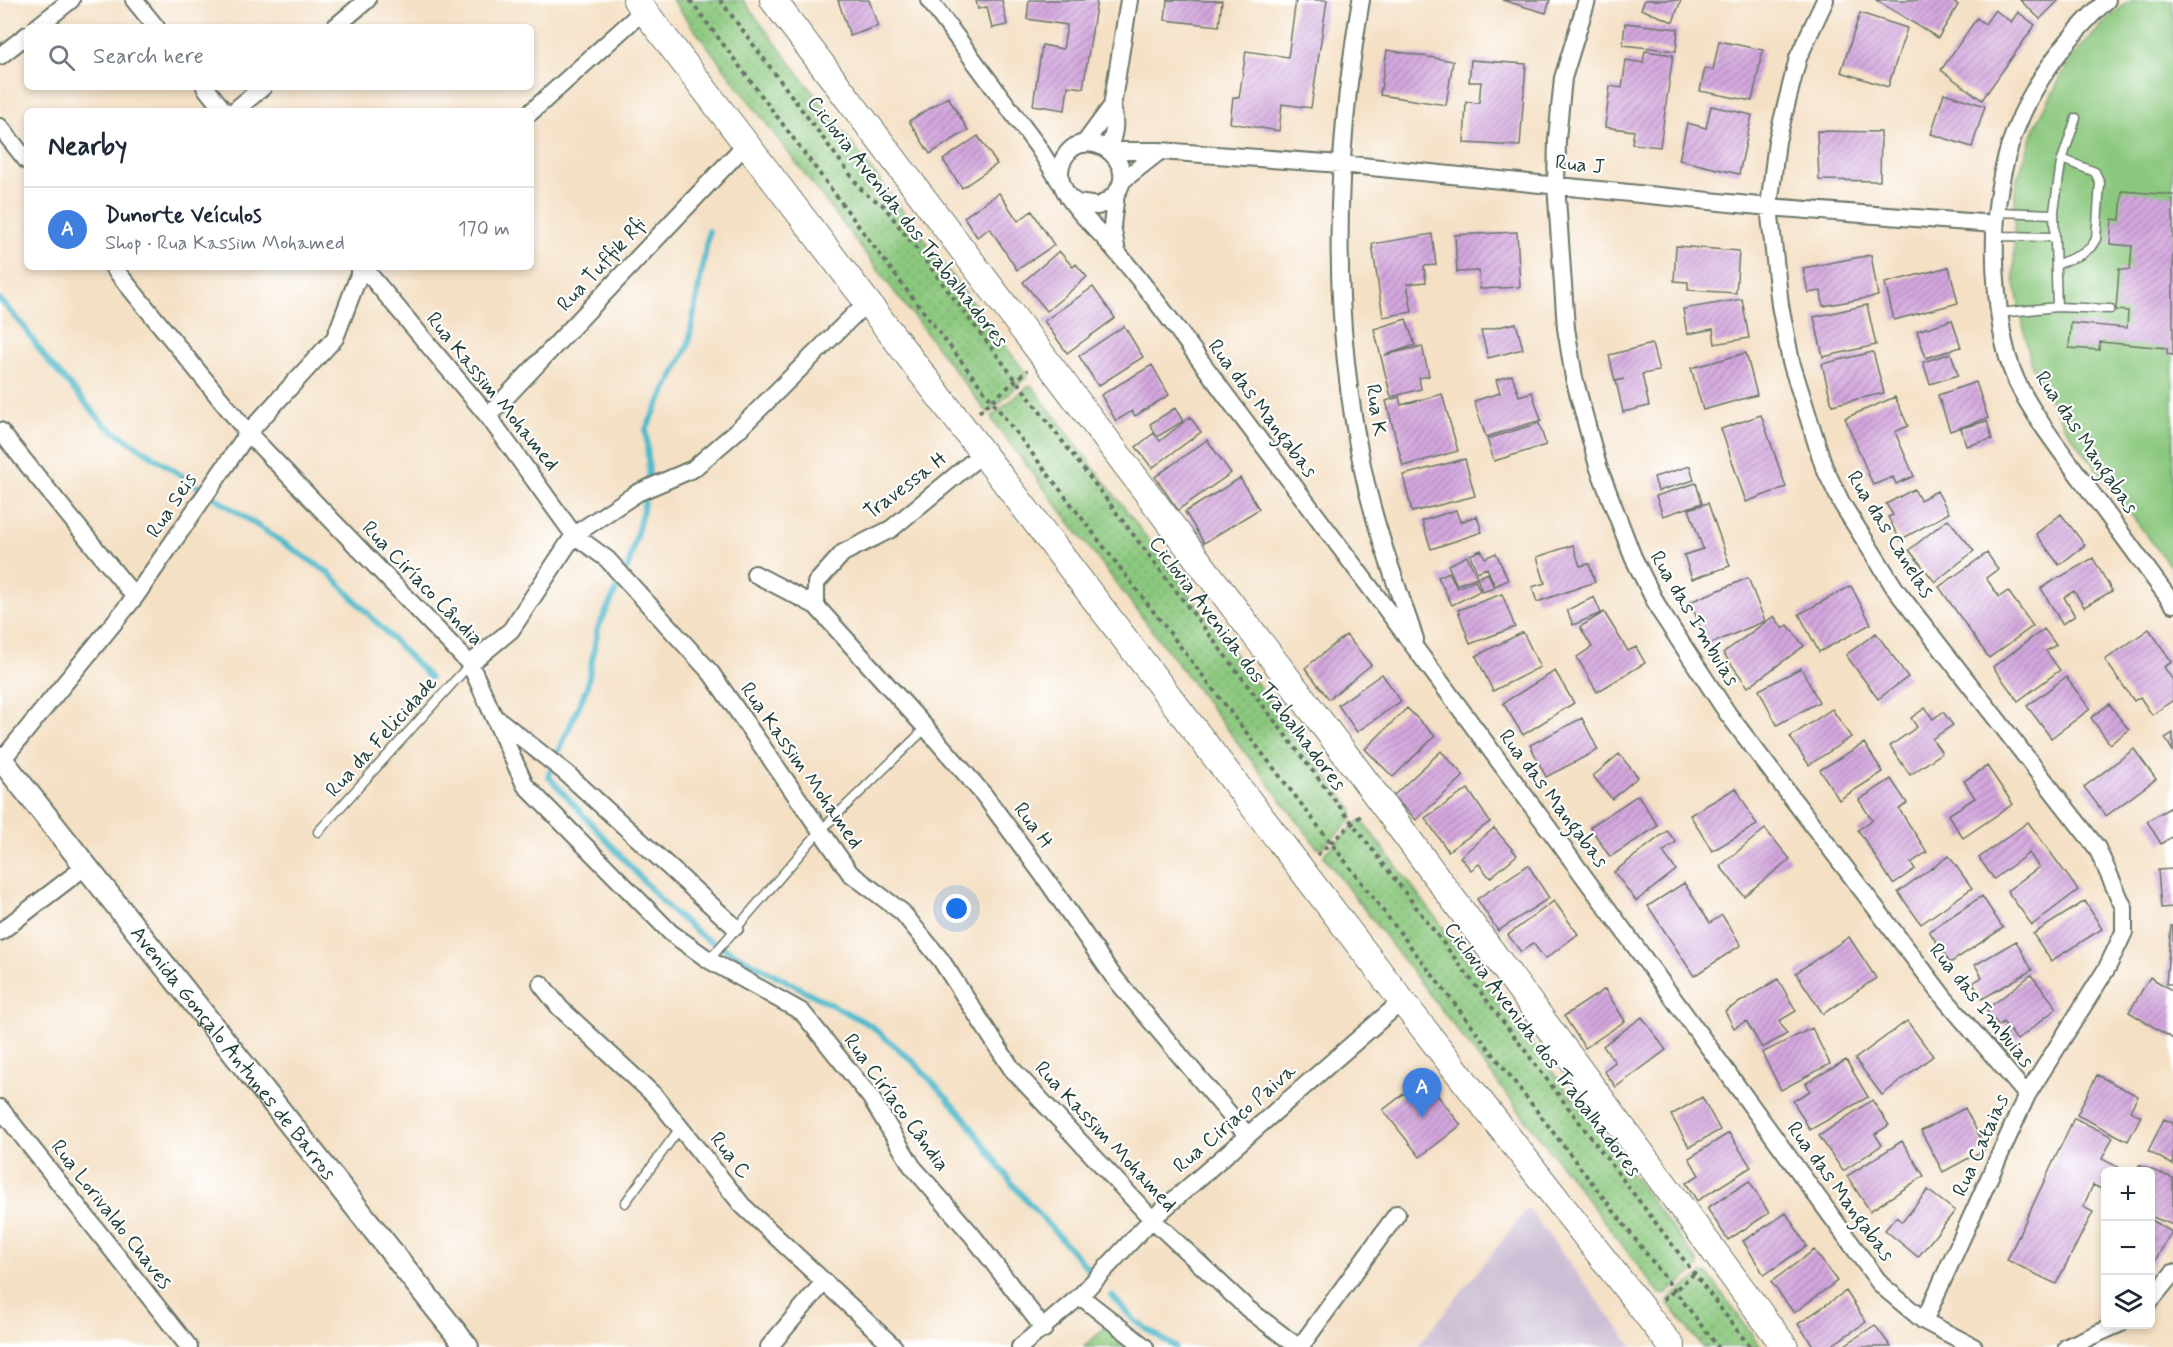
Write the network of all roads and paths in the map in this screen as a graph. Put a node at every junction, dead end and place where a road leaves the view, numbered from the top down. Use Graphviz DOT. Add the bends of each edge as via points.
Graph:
graph roads {
  1 [pos="71,0"];
  2 [pos="134,0"];
  3 [pos="367,0"];
  4 [pos="690,0"];
  5 [pos="720,0"];
  6 [pos="773,0"];
  7 [pos="929,0"];
  8 [pos="1129,0"];
  9 [pos="1361,0"];
  10 [pos="1587,0"];
  11 [pos="1825,0"];
  12 [pos="2107,0"];
  13 [pos="640,5"];
  14 [pos="41,24"];
  15 [pos="154,24"];
  16 [pos="339,24"];
  17 [pos="24,37"];
  18 [pos="0,56"];
  19 [pos="207,90"];
  20 [pos="259,90"];
  21 [pos="1112,106"];
  22 [pos="222,108"];
  23 [pos="238,108"];
  24 [pos="534,109"];
  25 [pos="2076,118"];
  26 [pos="0,128"];
  27 [pos="747,143"];
  28 [pos="1038,147"];
  29 [pos="1078,147"];
  30 [pos="1109,150"];
  31 [pos="1160,151"];
  32 [pos="24,157"];
  33 [pos="2062,159"];
  34 [pos="1341,164"];
  35 [pos="1556,184"];
  36 [pos="1119,187"];
  37 [pos="1064,190"];
  38 [pos="1769,207"];
  39 [pos="2054,214"];
  40 [pos="1995,224"];
  41 [pos="2054,237"];
  42 [pos="1118,253"];
  43 [pos="2056,265"];
  44 [pos="115,270"];
  45 [pos="362,270"];
  46 [pos="366,270"];
  47 [pos="866,303"];
  48 [pos="2057,307"];
  49 [pos="2110,309"];
  50 [pos="1999,313"];
  51 [pos="1044,357"];
  52 [pos="1015,381"];
  53 [pos="992,401"];
  54 [pos="488,416"];
  55 [pos="962,426"];
  56 [pos="0,431"];
  57 [pos="248,433"];
  58 [pos="983,453"];
  59 [pos="574,535"];
  60 [pos="755,574"];
  61 [pos="135,597"];
  62 [pos="2173,604"];
  63 [pos="816,606"];
  64 [pos="1420,655"];
  65 [pos="470,664"];
  66 [pos="496,717"];
  67 [pos="926,728"];
  68 [pos="1,759"];
  69 [pos="1379,799"];
  70 [pos="1352,824"];
  71 [pos="318,832"];
  72 [pos="819,832"];
  73 [pos="1332,842"];
  74 [pos="86,866"];
  75 [pos="1303,868"];
  76 [pos="735,927"];
  77 [pos="0,932"];
  78 [pos="2124,932"];
  79 [pos="710,959"];
  80 [pos="541,984"];
  81 [pos="1402,1001"];
  82 [pos="2027,1095"];
  83 [pos="0,1108"];
  84 [pos="680,1128"];
  85 [pos="1247,1135"];
  86 [pos="625,1203"];
  87 [pos="1397,1214"];
  88 [pos="1152,1219"];
  89 [pos="1718,1254"];
  90 [pos="1695,1273"];
  91 [pos="2173,1273"];
  92 [pos="824,1282"];
  93 [pos="1675,1290"];
  94 [pos="1080,1296"];
  95 [pos="2155,1296"];
  96 [pos="1646,1314"];
  97 [pos="1924,1321"];
  98 [pos="1044,1329"];
  99 [pos="2108,1329"];
  100 [pos="189,1347"];
  101 [pos="467,1347"];
  102 [pos="769,1347"];
  103 [pos="894,1347"];
  104 [pos="1020,1347"];
  105 [pos="1145,1347"];
  106 [pos="1299,1347"];
  107 [pos="1672,1347"];
  108 [pos="1718,1347"];
  109 [pos="1750,1347"];
  110 [pos="1785,1347"];
  111 [pos="1974,1347"];
  112 [pos="2067,1347"];
  1 -- 14 [label="street"];
  2 -- 15 [label="street"];
  3 -- 16 [label="street"];
  4 -- 53 [label="path, Ciclovia Avenida dos Trabalhadores"];
  5 -- 52 [label="path, Ciclovia Avenida dos Trabalhadores" via="864,193 883,205"];
  6 -- 51 [label="main road"];
  7 -- 28 [label="street, Rua das Mangabas"];
  8 -- 21 [label="street"];
  9 -- 34 [label="street, Rua K" via="1350,63"];
  10 -- 35 [label="street, Rua das Imbuias" via="1563,78"];
  11 -- 38 [label="street, Rua das Canelas" via="1798,58 1777,141"];
  12 -- 40 [label="street, Rua das Mangabas" via="2050,65 2026,103 2007,148"];
  13 -- 24 [label="street"];
  13 -- 27 [label="main road"];
  17 -- 18 [label="street"];
  19 -- 22 [label="street"];
  20 -- 23 [label="street"];
  21 -- 29 [label="street"];
  21 -- 30 [label="street" via="1116,122"];
  25 -- 33 [label="lane"];
  26 -- 32 [label="street"];
  27 -- 47 [label="main road"];
  27 -- 54 [label="street, Rua Tuffik Rfi"];
  28 -- 29 [label="street"];
  28 -- 37 [label="street, Rua das Mangabas"];
  29 -- 30 [label="street" via="1096,144"];
  29 -- 37 [label="street" via="1064,158 1060,170"];
  30 -- 31 [label="street, Rua J"];
  30 -- 36 [label="street" via="1122,170"];
  31 -- 34 [label="street, Rua J"];
  31 -- 36 [label="street"];
  33 -- 39 [label="lane"];
  33 -- 43 [label="lane" via="2095,172 2100,183 2096,239 2091,247"];
  34 -- 35 [label="street, Rua J"];
  34 -- 64 [label="street, Rua K" via="1340,296 1363,469"];
  35 -- 38 [label="street, Rua J"];
  35 -- 82 [label="street, Rua das Imbuias" via="1566,328 1574,378 1598,466 1633,557 1660,611 1728,714 1945,999"];
  36 -- 37 [label="street" via="1098,206 1077,203"];
  36 -- 42 [label="street" via="1112,226"];
  37 -- 42 [label="street, Rua das Mangabas"];
  38 -- 40 [label="street, Rua J"];
  38 -- 78 [label="street, Rua das Canelas" via="1791,362 1828,476 1896,590 2097,848 2124,908"];
  39 -- 40 [label="lane"];
  39 -- 41 [label="lane"];
  40 -- 41 [label="lane"];
  40 -- 50 [label="street, Rua das Mangabas" via="1993,255"];
  41 -- 43 [label="lane"];
  42 -- 64 [label="street, Rua das Mangabas"];
  43 -- 48 [label="lane"];
  44 -- 57 [label="street, Rua Ciríaco Cândia"];
  45 -- 57 [label="street, Rua Seis" via="335,338"];
  46 -- 54 [label="street, Rua Kassim Mohamed"];
  47 -- 55 [label="main road"];
  47 -- 59 [label="street" via="737,431 693,469 637,493"];
  48 -- 49 [label="lane"];
  48 -- 50 [label="lane"];
  50 -- 62 [label="street, Rua das Mangabas" via="2019,388"];
  51 -- 52 [label="path"];
  51 -- 69 [label="main road"];
  52 -- 53 [label="path"];
  52 -- 70 [label="path, Ciclovia Avenida dos Trabalhadores"];
  53 -- 55 [label="path"];
  53 -- 73 [label="path, Ciclovia Avenida dos Trabalhadores"];
  54 -- 59 [label="street, Rua Kassim Mohamed"];
  55 -- 58 [label="main road"];
  56 -- 61 [label="street"];
  57 -- 61 [label="street, Rua Seis"];
  57 -- 65 [label="street, Rua Ciríaco Cândia"];
  58 -- 63 [label="street, Travessa H" via="891,530 843,553 816,583"];
  58 -- 75 [label="main road"];
  59 -- 65 [label="street" via="511,630"];
  59 -- 72 [label="street, Rua Kassim Mohamed" via="613,566 711,673"];
  60 -- 63 [label="street, Rua H"];
  61 -- 68 [label="street, Rua Seis"];
  63 -- 67 [label="street, Rua H"];
  64 -- 97 [label="street, Rua das Mangabas" via="1653,968 1881,1286"];
  65 -- 66 [label="street, Rua Ciríaco Cândia"];
  65 -- 71 [label="lane, Rua da Felicidade"];
  66 -- 76 [label="street" via="566,772"];
  66 -- 79 [label="street, Rua Ciríaco Cândia" via="525,785 671,933"];
  67 -- 72 [label="lane"];
  67 -- 85 [label="street, Rua H" via="984,795 1113,976"];
  68 -- 74 [label="main road, Avenida Gonçalo Antunes de Barros"];
  69 -- 70 [label="path"];
  69 -- 89 [label="main road"];
  70 -- 73 [label="path"];
  70 -- 90 [label="path, Ciclovia Avenida dos Trabalhadores"];
  72 -- 76 [label="lane"];
  72 -- 88 [label="street, Rua Kassim Mohamed" via="850,873 902,912 941,960 1012,1068"];
  73 -- 75 [label="path"];
  73 -- 93 [label="path, Ciclovia Avenida dos Trabalhadores"];
  74 -- 77 [label="street"];
  74 -- 101 [label="main road, Avenida Gonçalo Antunes de Barros"];
  75 -- 81 [label="main road"];
  76 -- 79 [label="lane"];
  78 -- 82 [label="street, Rua Cataias" via="2107,968"];
  79 -- 98 [label="street, Rua Ciríaco Cândia" via="802,1012 871,1098 912,1166 972,1235"];
  80 -- 84 [label="street, Rua C" via="560,1008 655,1096"];
  81 -- 85 [label="street, Rua Ciriaco Paiva"];
  81 -- 96 [label="main road"];
  82 -- 97 [label="street, Rua Cataias"];
  83 -- 100 [label="street, Rua Lorivaldo Chaves"];
  84 -- 86 [label="lane"];
  84 -- 92 [label="street, Rua C" via="741,1205"];
  85 -- 88 [label="street, Rua Ciriaco Paiva"];
  87 -- 106 [label="street, Rua Kassim Mohamed"];
  88 -- 94 [label="street, Rua Ciriaco Paiva"];
  88 -- 106 [label="street, Rua Kassim Mohamed" via="1248,1310"];
  89 -- 90 [label="path"];
  89 -- 110 [label="main road"];
  90 -- 93 [label="path"];
  90 -- 109 [label="path, Ciclovia Avenida dos Trabalhadores"];
  91 -- 95 [label="street"];
  92 -- 102 [label="street"];
  92 -- 103 [label="street, Rua C"];
  93 -- 96 [label="path"];
  93 -- 108 [label="path, Ciclovia Avenida dos Trabalhadores"];
  94 -- 98 [label="street, Rua Ciriaco Paiva"];
  94 -- 105 [label="street"];
  96 -- 107 [label="main road"];
  97 -- 111 [label="street, Rua das Mangabas"];
  98 -- 104 [label="street, Rua Ciriaco Paiva"];
  99 -- 112 [label="street"];
}
